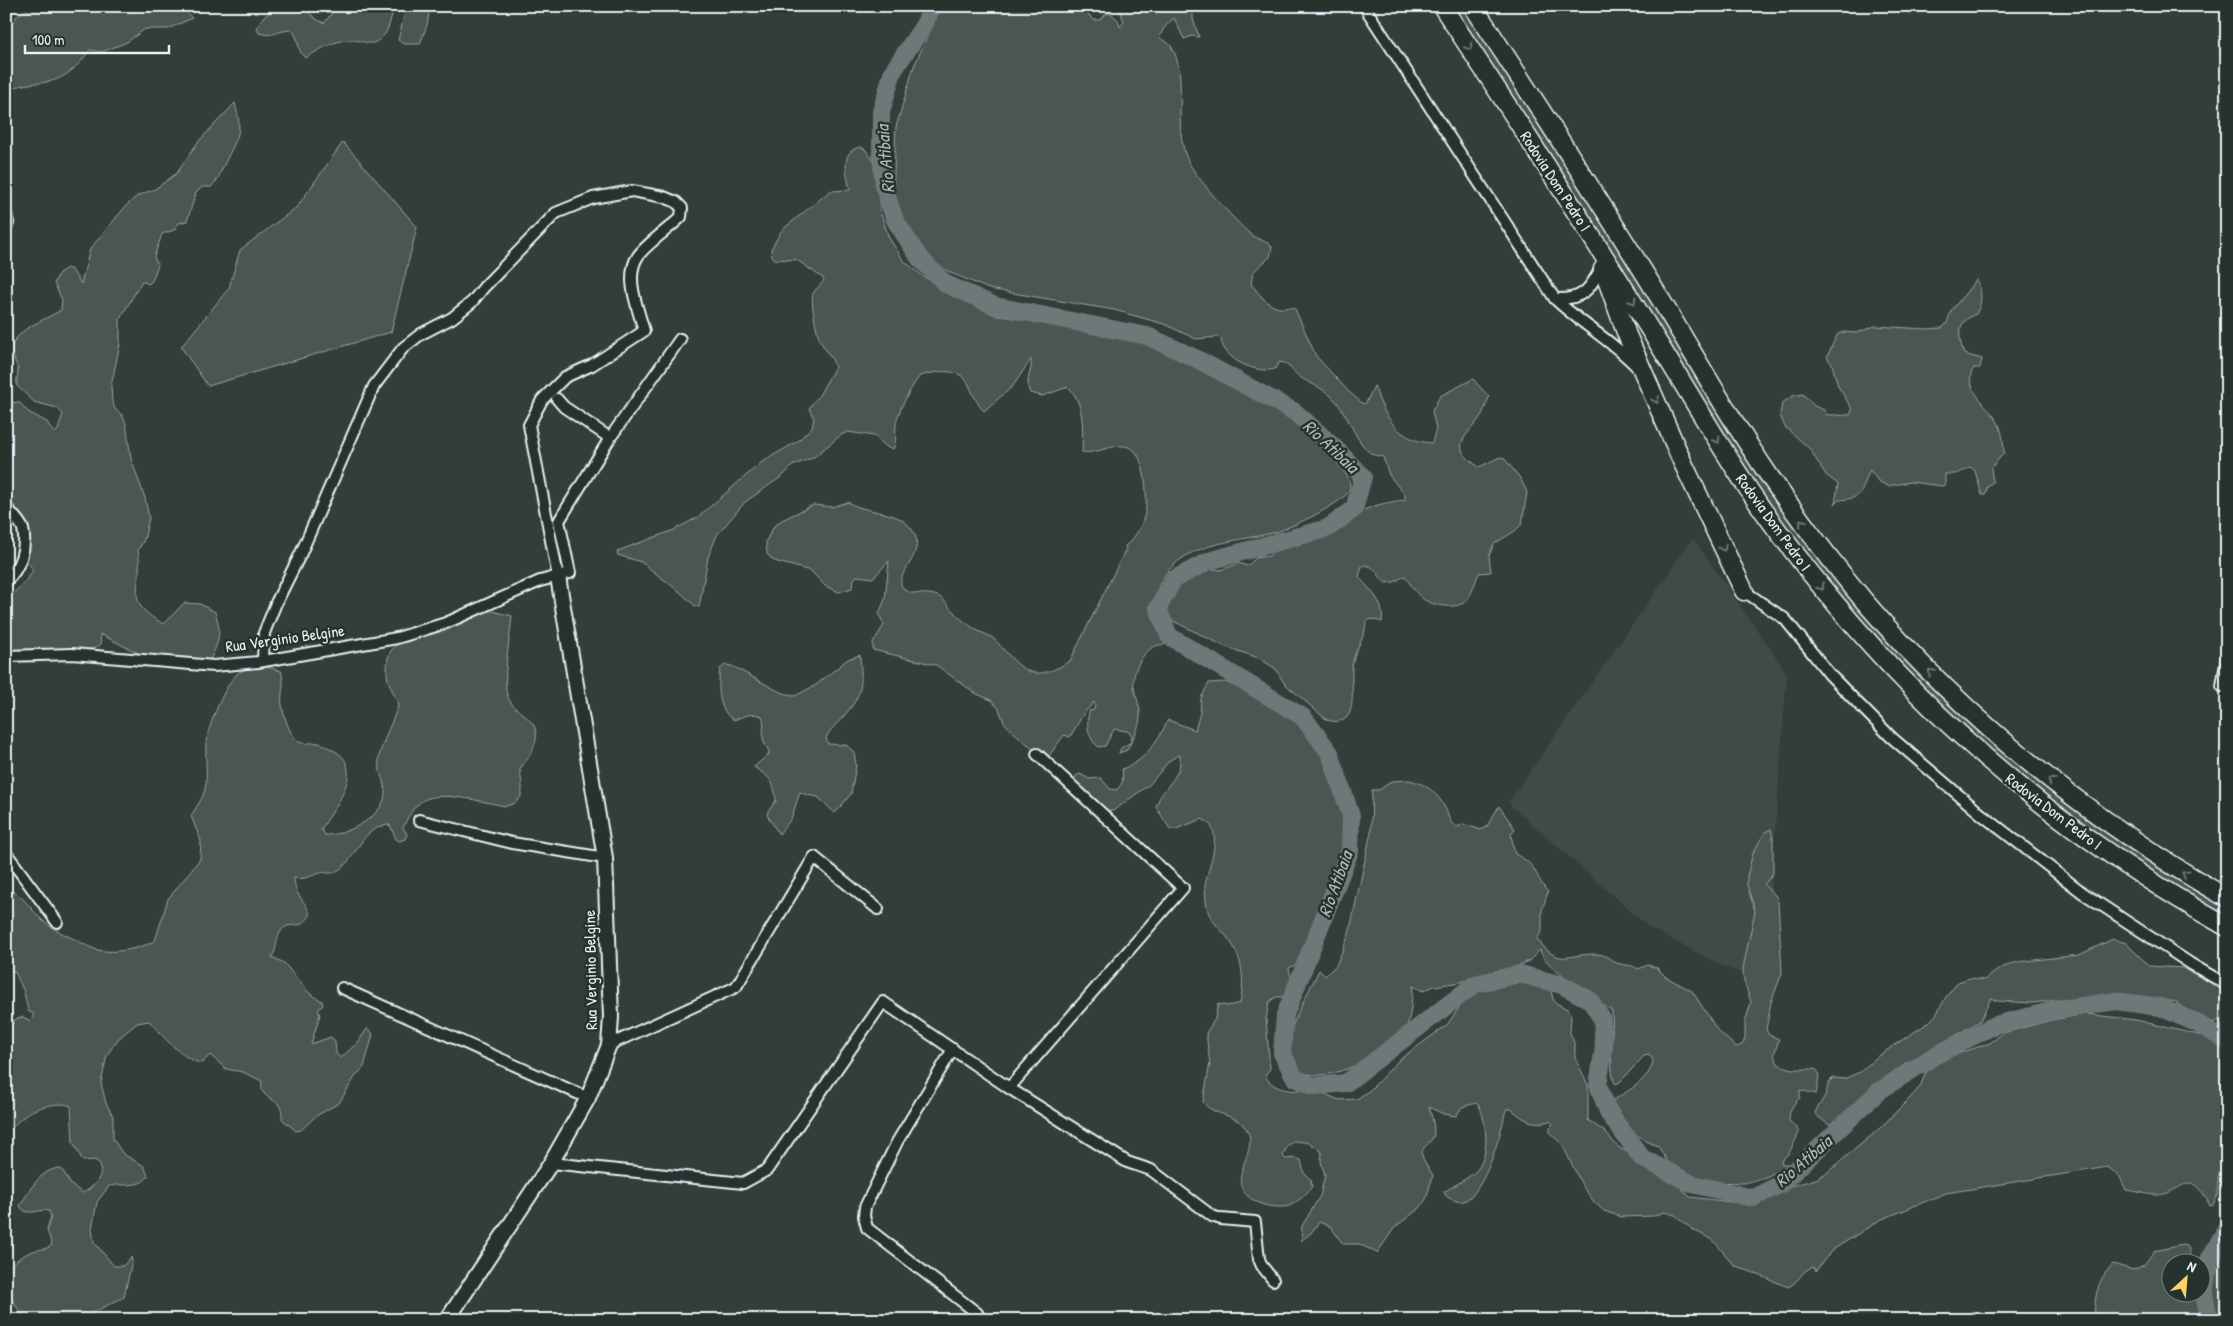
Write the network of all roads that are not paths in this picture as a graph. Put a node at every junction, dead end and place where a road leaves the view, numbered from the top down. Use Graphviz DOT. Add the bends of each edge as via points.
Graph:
graph roads {
  1 [pos="1364,6"];
  2 [pos="1442,6"];
  3 [pos="1473,6"];
  4 [pos="1565,196"];
  5 [pos="6,214"];
  6 [pos="6,228"];
  7 [pos="1602,266"];
  8 [pos="1555,299"];
  9 [pos="680,338"];
  10 [pos="1645,374"];
  11 [pos="557,399"];
  12 [pos="610,438"];
  13 [pos="6,507"];
  14 [pos="564,575"];
  15 [pos="6,581"];
  16 [pos="1744,591"];
  17 [pos="6,656"];
  18 [pos="2227,657"];
  19 [pos="263,662"];
  20 [pos="2222,686"];
  21 [pos="1037,754"];
  22 [pos="418,820"];
  23 [pos="6,853"];
  24 [pos="604,858"];
  25 [pos="2227,898"];
  26 [pos="878,908"];
  27 [pos="57,922"];
  28 [pos="2227,927"];
  29 [pos="2227,985"];
  30 [pos="342,988"];
  31 [pos="609,1045"];
  32 [pos="952,1049"];
  33 [pos="1009,1088"];
  34 [pos="588,1098"];
  35 [pos="551,1163"];
  36 [pos="1273,1280"];
  37 [pos="447,1320"];
  38 [pos="981,1320"];
  1 -- 8 [label="street"];
  2 -- 4 [label="highway, Rodovia Dom Pedro I, one-way"];
  25 -- 3 [label="highway, Rodovia Dom Pedro I, one-way" via="2098,816 2021,757 1947,689 1866,603 1766,472 1654,289"];
  4 -- 7 [label="highway"];
  4 -- 28 [label="highway, Rodovia Dom Pedro I, one-way" via="1750,491 1800,560 1869,642 1935,712 2004,774 2081,834"];
  5 -- 6 [label="street"];
  7 -- 8 [label="street" via="1585,292 1572,300"];
  7 -- 10 [label="highway"];
  8 -- 10 [label="street"];
  9 -- 12 [label="street"];
  10 -- 16 [label="highway, one-way"];
  11 -- 12 [label="street" via="564,408"];
  12 -- 14 [label="street" via="559,521"];
  13 -- 15 [label="street" via="22,528 22,556"];
  14 -- 19 [label="street, Rua Verginio Belgine" via="540,581 446,623 397,638"];
  14 -- 19 [label="street" via="528,424 542,400 565,377 592,365 644,331 632,282 633,267 638,255 681,217 682,208 664,197 632,190 593,198 556,213 472,302 403,348 374,386 276,603 264,633"];
  14 -- 24 [label="street, Rua Verginio Belgine"];
  16 -- 29 [label="street" via="1785,619 1830,675 1891,737 1981,814 2083,893"];
  17 -- 19 [label="street, Rua Verginio Belgine" via="72,654 214,666"];
  18 -- 20 [label="street"];
  21 -- 33 [label="street" via="1183,888"];
  22 -- 24 [label="street" via="512,843"];
  23 -- 27 [label="street"];
  24 -- 31 [label="street, Rua Verginio Belgine" via="612,1017"];
  26 -- 31 [label="street" via="814,857 736,987"];
  30 -- 34 [label="street"];
  31 -- 34 [label="street, Rua Verginio Belgine"];
  32 -- 33 [label="street"];
  32 -- 35 [label="street" via="883,1002 767,1170 743,1183"];
  32 -- 38 [label="street" via="896,1142 865,1207 864,1216 867,1228 977,1313"];
  33 -- 36 [label="street" via="1127,1162 1151,1170 1212,1216 1255,1222 1259,1259"];
  34 -- 35 [label="street, Rua Verginio Belgine"];
  35 -- 37 [label="street, Rua Verginio Belgine"];
}
